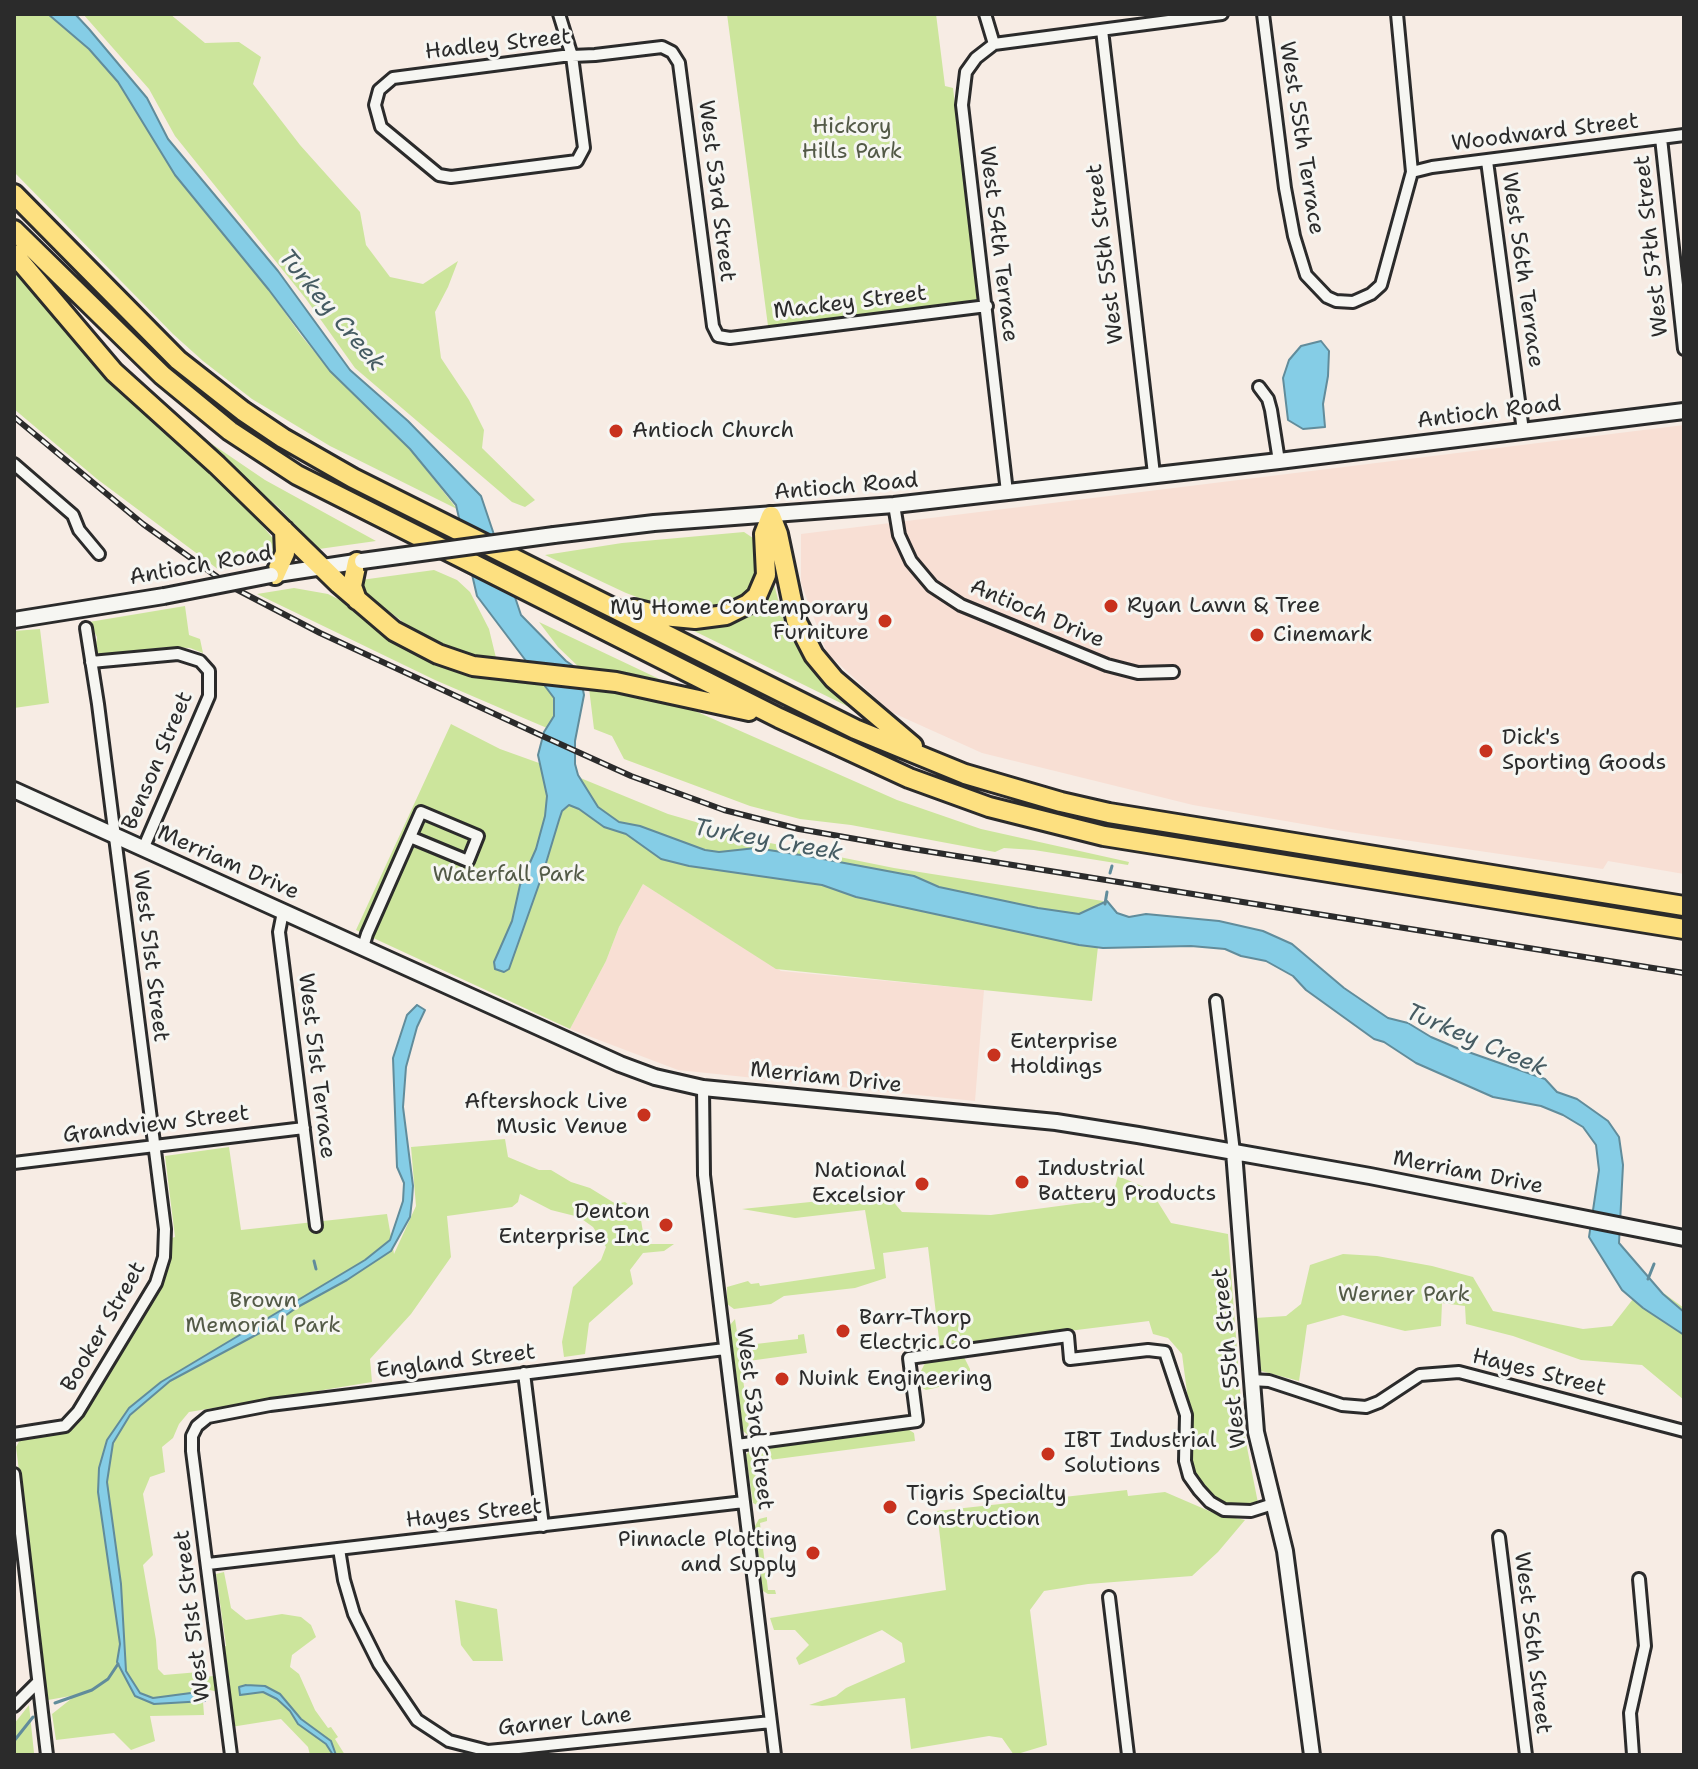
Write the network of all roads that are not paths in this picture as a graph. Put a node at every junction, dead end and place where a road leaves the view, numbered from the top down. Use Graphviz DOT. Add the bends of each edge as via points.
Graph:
graph roads {
  1 [pos="559,14"];
  2 [pos="985,14"];
  3 [pos="1222,14"];
  4 [pos="1263,14"];
  5 [pos="1397,14"];
  6 [pos="1102,30"];
  7 [pos="994,44"];
  8 [pos="672,52"];
  9 [pos="572,56"];
  10 [pos="1684,135"];
  11 [pos="1661,138"];
  12 [pos="1487,161"];
  13 [pos="1412,172"];
  14 [pos="14,194"];
  15 [pos="14,230"];
  16 [pos="14,254"];
  17 [pos="1680,274"];
  18 [pos="987,306"];
  19 [pos="718,336"];
  20 [pos="1684,349"];
  21 [pos="1259,387"];
  22 [pos="1684,411"];
  23 [pos="1523,431"];
  24 [pos="1279,461"];
  25 [pos="14,464"];
  26 [pos="1154,474"];
  27 [pos="1007,492"];
  28 [pos="894,505"];
  29 [pos="771,516"];
  30 [pos="284,530"];
  31 [pos="99,554"];
  32 [pos="360,562"];
  33 [pos="322,567"];
  34 [pos="273,575"];
  35 [pos="357,600"];
  36 [pos="600,600"];
  37 [pos="14,620"];
  38 [pos="86,628"];
  39 [pos="91,662"];
  40 [pos="1173,672"];
  41 [pos="779,718"];
  42 [pos="931,761"];
  43 [pos="14,790"];
  44 [pos="115,836"];
  45 [pos="410,837"];
  46 [pos="143,849"];
  47 [pos="1684,906"];
  48 [pos="283,912"];
  49 [pos="1684,929"];
  50 [pos="363,947"];
  51 [pos="1216,1001"];
  52 [pos="703,1088"];
  53 [pos="304,1128"];
  54 [pos="154,1146"];
  55 [pos="1234,1152"];
  56 [pos="14,1163"];
  57 [pos="316,1226"];
  58 [pos="1684,1238"];
  59 [pos="166,1242"];
  60 [pos="725,1349"];
  61 [pos="524,1373"];
  62 [pos="1251,1380"];
  63 [pos="197,1426"];
  64 [pos="1684,1431"];
  65 [pos="14,1434"];
  66 [pos="737,1445"];
  67 [pos="14,1474"];
  68 [pos="744,1502"];
  69 [pos="1273,1504"];
  70 [pos="543,1526"];
  71 [pos="1499,1537"];
  72 [pos="339,1549"];
  73 [pos="208,1564"];
  74 [pos="1639,1579"];
  75 [pos="1109,1597"];
  76 [pos="38,1682"];
  77 [pos="14,1706"];
  78 [pos="771,1722"];
  79 [pos="47,1755"];
  80 [pos="231,1755"];
  81 [pos="775,1755"];
  82 [pos="1128,1755"];
  83 [pos="1312,1755"];
  84 [pos="1526,1755"];
  85 [pos="1633,1755"];
  1 -- 9 [label="street"];
  2 -- 7 [label="street"];
  3 -- 6 [label="street"];
  4 -- 13 [label="street, West 55th Terrace" via="1285,188 1311,283 1336,301 1353,302 1381,285"];
  5 -- 13 [label="street"];
  6 -- 7 [label="street"];
  6 -- 26 [label="street, West 55th Street"];
  7 -- 18 [label="street, West 54th Terrace" via="966,72 962,105"];
  8 -- 9 [label="street, Hadley Street" via="662,47"];
  8 -- 19 [label="street, West 53rd Street" via="679,63"];
  9 -- 9 [label="street, Hadley Street" via="584,148 577,161 439,175 381,127 375,105 379,90 393,78"];
  10 -- 11 [label="street, Woodward Street"];
  11 -- 12 [label="street, Woodward Street"];
  11 -- 17 [label="street, West 57th Street"];
  12 -- 13 [label="street, Woodward Street"];
  12 -- 23 [label="street, West 56th Terrace"];
  14 -- 36 [label="highway, bridge" via="178,360 243,411 314,457"];
  15 -- 41 [label="highway, bridge" via="162,375 286,468"];
  16 -- 30 [label="highway" via="114,372"];
  17 -- 20 [label="street, West 57th Street"];
  18 -- 19 [label="street, Mackey Street"];
  18 -- 27 [label="street, West 54th Terrace"];
  21 -- 24 [label="street" via="1271,410"];
  22 -- 23 [label="main road, Antioch Road"];
  23 -- 24 [label="main road, Antioch Road"];
  24 -- 26 [label="main road, Antioch Road"];
  25 -- 31 [label="street" via="73,515"];
  26 -- 27 [label="main road, Antioch Road"];
  27 -- 28 [label="main road, Antioch Road"];
  28 -- 29 [label="main road, Antioch Road"];
  28 -- 40 [label="street, Antioch Drive" via="911,561 932,586 956,602 1107,665 1138,673"];
  29 -- 32 [label="main road, Antioch Road, bridge" via="654,523"];
  29 -- 36 [label="highway" via="764,534 762,586 736,611 682,619"];
  29 -- 42 [label="highway" via="796,620 814,655 851,695"];
  30 -- 33 [label="highway"];
  30 -- 34 [label="highway" via="285,553"];
  32 -- 33 [label="main road, Antioch Road"];
  32 -- 35 [label="highway" via="352,586"];
  33 -- 34 [label="main road, Antioch Road"];
  33 -- 35 [label="highway"];
  34 -- 37 [label="main road, Antioch Road, bridge"];
  35 -- 41 [label="highway" via="394,631 455,660 638,686"];
  36 -- 42 [label="highway" via="855,729"];
  38 -- 39 [label="street, West 51st Street"];
  39 -- 44 [label="street, West 51st Street"];
  39 -- 46 [label="street, Benson Street" via="178,654 200,661 209,671 209,696"];
  41 -- 49 [label="highway" via="962,798 1104,836"];
  42 -- 47 [label="highway" via="1109,813"];
  43 -- 44 [label="main road, Merriam Drive"];
  44 -- 46 [label="main road, Merriam Drive"];
  44 -- 54 [label="street, West 51st Street"];
  45 -- 45 [label="street" via="421,812 478,836 468,861"];
  45 -- 50 [label="street"];
  46 -- 48 [label="main road, Merriam Drive"];
  48 -- 50 [label="main road, Merriam Drive"];
  48 -- 53 [label="street, West 51st Terrace" via="279,932"];
  50 -- 52 [label="main road, Merriam Drive" via="620,1064"];
  51 -- 55 [label="street, West 55th Street"];
  52 -- 55 [label="main road, Merriam Drive" via="1056,1122"];
  52 -- 60 [label="street, West 53rd Street" via="704,1175"];
  53 -- 54 [label="street, Grandview Street"];
  53 -- 57 [label="street, West 51st Terrace"];
  54 -- 56 [label="street, Grandview Street"];
  54 -- 59 [label="street, West 51st Street"];
  55 -- 58 [label="main road, Merriam Drive"];
  55 -- 62 [label="main road, West 55th Street"];
  59 -- 65 [label="street, Booker Street" via="156,1283 78,1412 65,1426"];
  60 -- 61 [label="street, England Street"];
  60 -- 66 [label="street, West 53rd Street"];
  61 -- 63 [label="street, England Street" via="254,1408 208,1417"];
  61 -- 70 [label="street"];
  62 -- 64 [label="street, Hayes Street" via="1366,1407 1420,1375 1459,1372"];
  62 -- 69 [label="main road, West 55th Street" via="1256,1432"];
  63 -- 73 [label="street, West 51st Street" via="192,1451"];
  66 -- 68 [label="street, West 53rd Street"];
  66 -- 69 [label="street" via="917,1421 909,1358 1068,1336 1070,1359 1165,1352 1186,1415 1189,1476 1210,1502 1224,1510 1251,1511"];
  67 -- 76 [label="street"];
  68 -- 70 [label="street, Hayes Street"];
  68 -- 78 [label="street, West 53rd Street"];
  69 -- 83 [label="main road, West 55th Street" via="1285,1551"];
  70 -- 72 [label="street, Hayes Street"];
  71 -- 84 [label="street, West 56th Street"];
  72 -- 73 [label="street, Hayes Street"];
  72 -- 78 [label="street, Garner Lane" via="354,1614 379,1664 417,1720 449,1741 488,1751"];
  73 -- 80 [label="street, West 51st Street"];
  74 -- 85 [label="street" via="1645,1646 1630,1713"];
  75 -- 82 [label="street"];
  76 -- 77 [label="street"];
  76 -- 79 [label="street"];
  78 -- 81 [label="street, West 53rd Street"];
}
